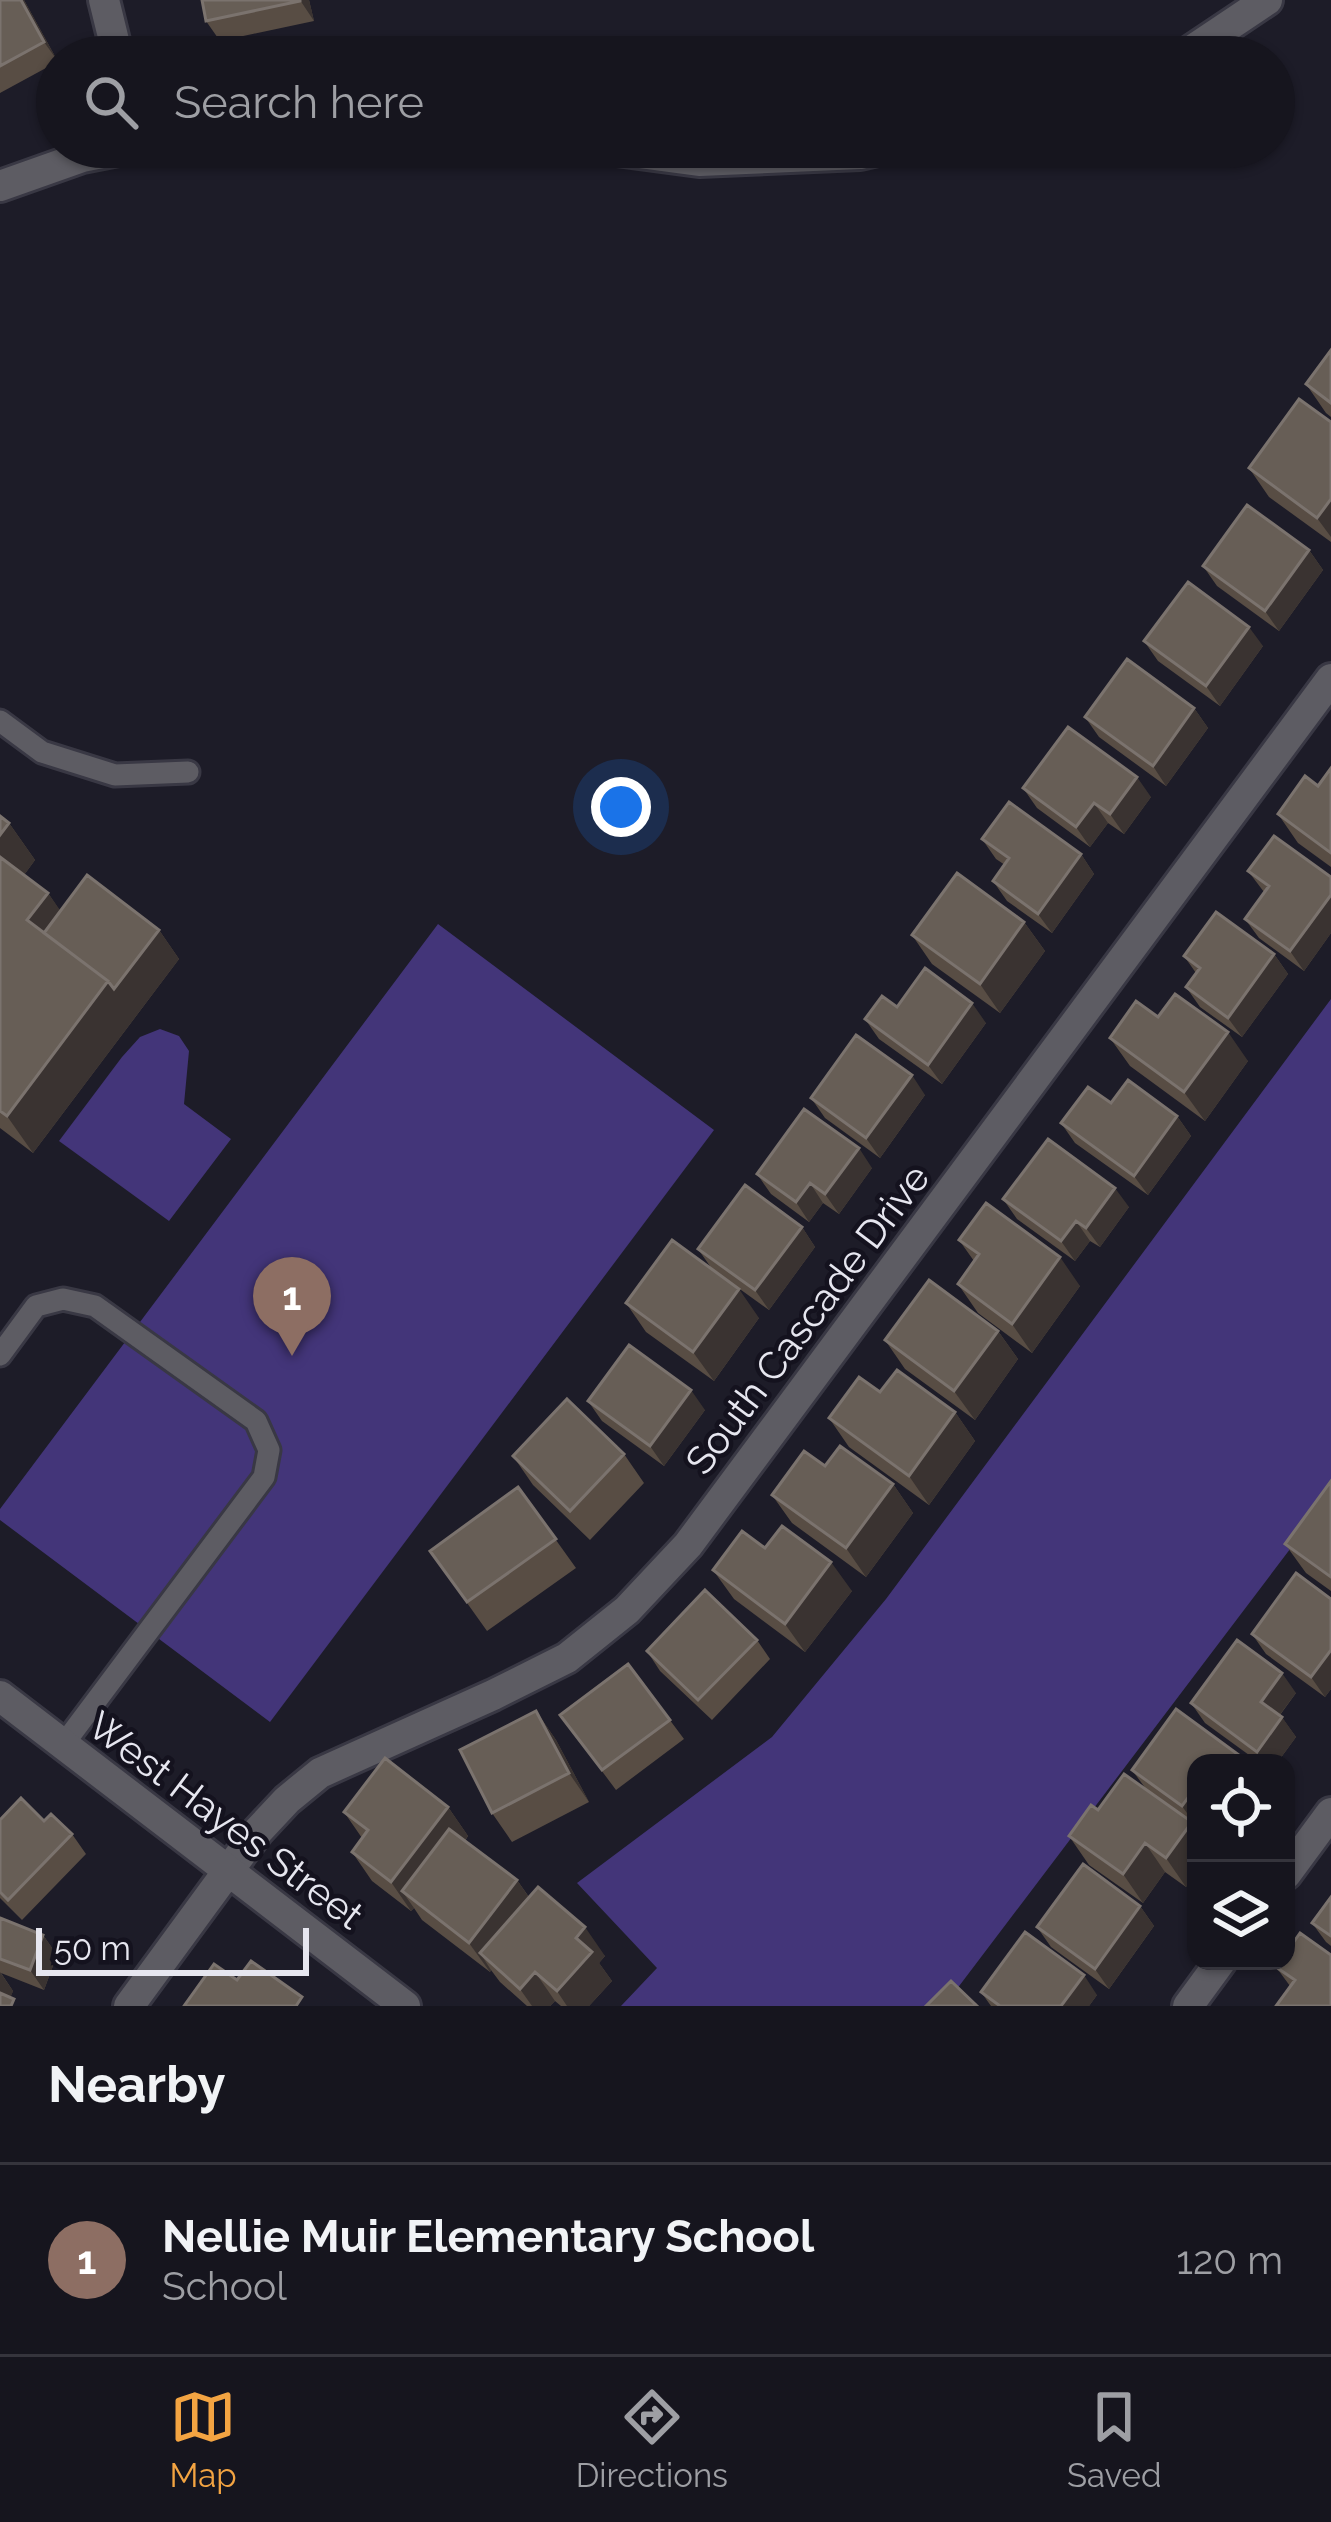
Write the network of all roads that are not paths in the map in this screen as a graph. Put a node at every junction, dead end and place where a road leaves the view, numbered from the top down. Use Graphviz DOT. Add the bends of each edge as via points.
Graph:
graph roads {
  1 [pos="104,0"];
  2 [pos="1267,0"];
  3 [pos="113,36"];
  4 [pos="1213,36"];
  5 [pos="52,168"];
  6 [pos="0,187"];
  7 [pos="1331,679"];
  8 [pos="0,721"];
  9 [pos="188,772"];
  10 [pos="0,1355"];
  11 [pos="0,1696"];
  12 [pos="63,1745"];
  13 [pos="1331,1814"];
  14 [pos="1295,1862"];
  15 [pos="228,1871"];
  16 [pos="1215,1970"];
  17 [pos="129,2006"];
  18 [pos="405,2006"];
  19 [pos="1188,2006"];
  1 -- 3 [label="street"];
  2 -- 4 [label="street"];
  5 -- 6 [label="street"];
  7 -- 15 [label="street, South Cascade Drive" via="688,1545 627,1610 566,1658 320,1773 257,1831"];
  8 -- 9 [label="lane" via="42,752 115,775"];
  10 -- 12 [label="lane" via="37,1306 63,1299 94,1306 256,1421 269,1450 264,1477"];
  11 -- 12 [label="street, West Hayes Street"];
  12 -- 15 [label="street, West Hayes Street"];
  13 -- 14 [label="street"];
  15 -- 17 [label="street, South Cascade Drive"];
  15 -- 18 [label="street, West Hayes Street"];
  16 -- 19 [label="street"];
}
